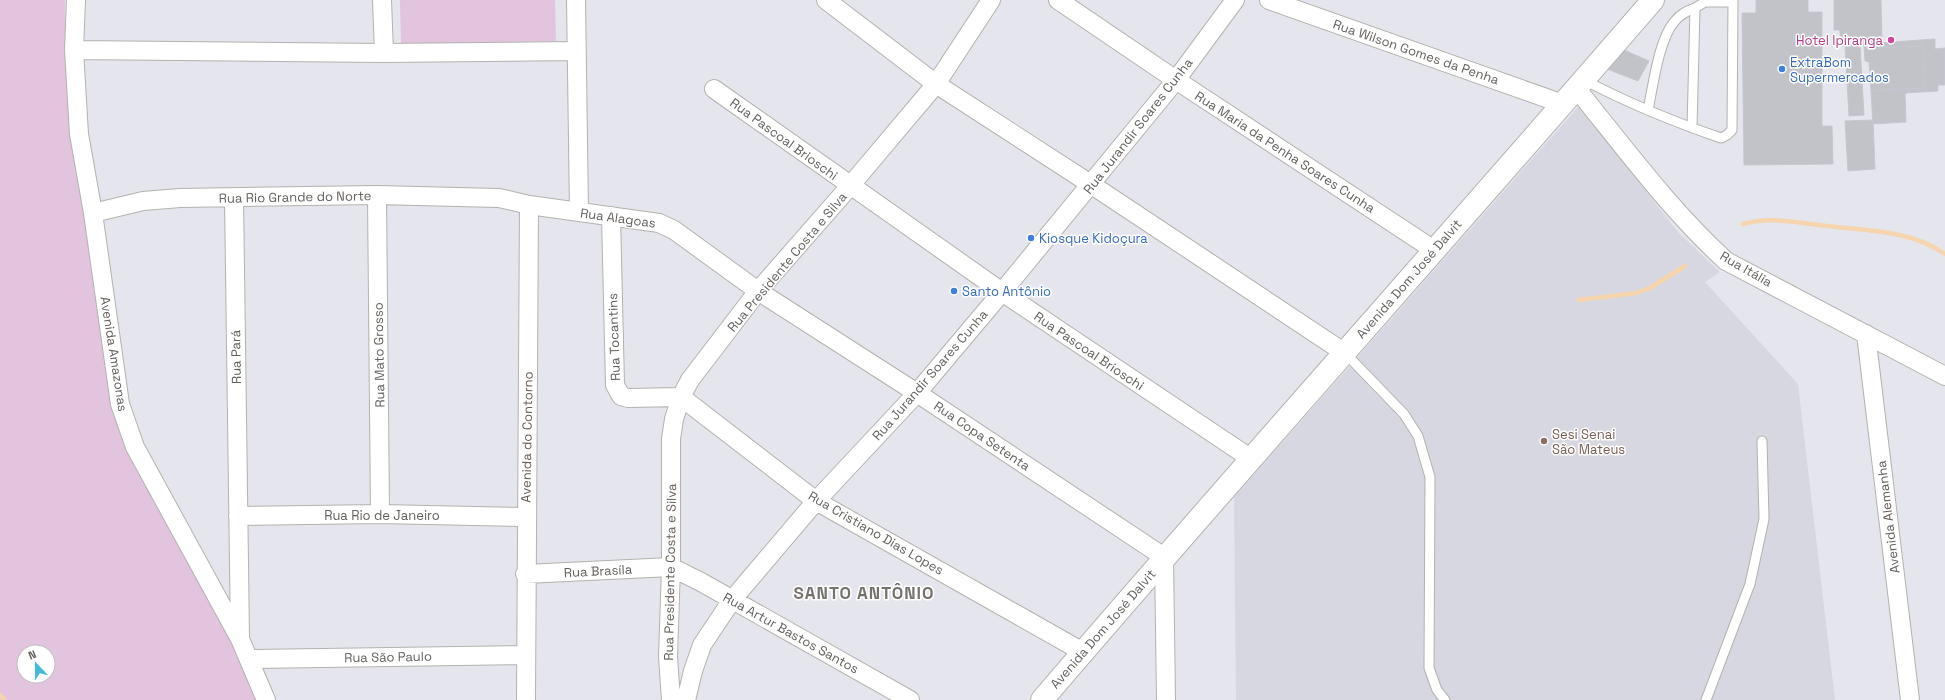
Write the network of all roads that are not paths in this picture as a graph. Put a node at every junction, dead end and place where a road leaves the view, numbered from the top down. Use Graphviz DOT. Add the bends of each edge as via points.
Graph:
graph roads {
  1 [pos="76,0"];
  2 [pos="382,0"];
  3 [pos="576,0"];
  4 [pos="826,0"];
  5 [pos="991,0"];
  6 [pos="1058,0"];
  7 [pos="1235,0"];
  8 [pos="1268,0"];
  9 [pos="1653,0"];
  10 [pos="1733,1"];
  11 [pos="1695,8"];
  12 [pos="74,50"];
  13 [pos="576,51"];
  14 [pos="384,53"];
  15 [pos="1176,80"];
  16 [pos="936,84"];
  17 [pos="714,89"];
  18 [pos="1574,91"];
  19 [pos="1648,110"];
  20 [pos="1692,128"];
  21 [pos="1092,185"];
  22 [pos="850,186"];
  23 [pos="377,195"];
  24 [pos="234,197"];
  25 [pos="529,205"];
  26 [pos="580,212"];
  27 [pos="93,213"];
  28 [pos="611,216"];
  29 [pos="1434,250"];
  30 [pos="758,291"];
  31 [pos="1002,292"];
  32 [pos="1866,334"];
  33 [pos="1345,354"];
  34 [pos="1945,376"];
  35 [pos="917,393"];
  36 [pos="681,397"];
  37 [pos="1762,441"];
  38 [pos="1250,458"];
  39 [pos="816,500"];
  40 [pos="380,514"];
  41 [pos="238,516"];
  42 [pos="526,516"];
  43 [pos="1164,557"];
  44 [pos="672,567"];
  45 [pos="525,574"];
  46 [pos="732,600"];
  47 [pos="240,639"];
  48 [pos="1083,652"];
  49 [pos="526,655"];
  50 [pos="250,659"];
  51 [pos="266,700"];
  52 [pos="526,700"];
  53 [pos="671,700"];
  54 [pos="686,700"];
  55 [pos="910,700"];
  56 [pos="1042,700"];
  57 [pos="1166,700"];
  58 [pos="1445,700"];
  59 [pos="1706,700"];
  60 [pos="1910,700"];
  1 -- 12 [label="street, Avenida Amazonas"];
  2 -- 14 [label="street"];
  3 -- 13 [label="street"];
  4 -- 16 [label="street"];
  5 -- 16 [label="street, Rua Presidente Costa e Silva"];
  6 -- 15 [label="street, Rua Maria da Penha Soares Cunha"];
  7 -- 15 [label="street, Rua Jurandir Soares Cunha"];
  8 -- 18 [label="street, Rua Wilson Gomes da Penha"];
  9 -- 18 [label="street, Avenida Dom José Dalvit"];
  10 -- 11 [label="lane" via="1705,2"];
  10 -- 20 [label="lane" via="1732,130 1721,138"];
  11 -- 19 [label="lane" via="1683,13 1674,22 1664,39"];
  11 -- 20 [label="lane"];
  12 -- 14 [label="street"];
  12 -- 27 [label="street, Avenida Amazonas" via="79,134"];
  13 -- 14 [label="street"];
  13 -- 26 [label="street"];
  15 -- 21 [label="street, Rua Jurandir Soares Cunha"];
  15 -- 29 [label="street, Rua Maria da Penha Soares Cunha"];
  16 -- 21 [label="street"];
  16 -- 22 [label="street, Rua Presidente Costa e Silva"];
  17 -- 22 [label="street, Rua Pascoal Brioschi"];
  18 -- 19 [label="lane"];
  18 -- 29 [label="street, Avenida Dom José Dalvit"];
  18 -- 32 [label="street, Rua Itália" via="1701,238 1726,261"];
  19 -- 20 [label="lane"];
  21 -- 31 [label="street, Rua Jurandir Soares Cunha"];
  21 -- 33 [label="street"];
  22 -- 30 [label="street, Rua Presidente Costa e Silva"];
  22 -- 31 [label="street, Rua Pascoal Brioschi"];
  23 -- 24 [label="street, Rua Rio Grande do Norte"];
  23 -- 25 [label="street, Rua Rio Grande do Norte" via="499,198"];
  23 -- 40 [label="street, Rua Mato Grosso"];
  24 -- 27 [label="street, Rua Rio Grande do Norte" via="143,201"];
  24 -- 41 [label="street, Rua Pará"];
  25 -- 26 [label="street, Rua Alagoas"];
  25 -- 42 [label="street, Avenida do Contorno"];
  26 -- 28 [label="street, Rua Alagoas"];
  27 -- 47 [label="street, Avenida Amazonas" via="120,404 132,440 154,485"];
  28 -- 30 [label="street, Rua Alagoas" via="658,223 674,230"];
  28 -- 36 [label="street, Rua Tocantins" via="615,385 621,396 628,398"];
  29 -- 33 [label="street, Avenida Dom José Dalvit"];
  30 -- 35 [label="street, Rua Copa Setenta"];
  30 -- 36 [label="street, Rua Presidente Costa e Silva" via="690,380"];
  31 -- 35 [label="street, Rua Jurandir Soares Cunha"];
  31 -- 38 [label="street, Rua Pascoal Brioschi"];
  32 -- 34 [label="street, Rua Itália"];
  32 -- 60 [label="street, Avenida Alemanha"];
  33 -- 38 [label="street, Avenida Dom José Dalvit"];
  33 -- 58 [label="lane" via="1404,414 1418,436 1430,477 1429,668 1436,690"];
  35 -- 39 [label="street, Rua Jurandir Soares Cunha"];
  35 -- 43 [label="street, Rua Copa Setenta"];
  36 -- 39 [label="street, Rua Cristiano Dias Lopes"];
  36 -- 44 [label="street, Rua Presidente Costa e Silva" via="671,439"];
  37 -- 59 [label="lane" via="1764,519 1750,584"];
  38 -- 43 [label="street, Avenida Dom José Dalvit"];
  39 -- 46 [label="street, Rua Jurandir Soares Cunha"];
  39 -- 48 [label="street, Rua Cristiano Dias Lopes"];
  40 -- 41 [label="street, Rua Rio de Janeiro"];
  40 -- 42 [label="street, Rua Rio de Janeiro"];
  41 -- 47 [label="street, Rua Pará"];
  42 -- 45 [label="street, Avenida do Contorno"];
  43 -- 48 [label="street, Avenida Dom José Dalvit"];
  43 -- 57 [label="street, Avenida Dom José Dalvit"];
  44 -- 45 [label="street, Rua Brasíla"];
  44 -- 46 [label="street, Rua Artur Bastos Santos"];
  44 -- 53 [label="street, Rua Presidente Costa e Silva" via="668,657"];
  45 -- 49 [label="street, Avenida do Contorno"];
  46 -- 54 [label="street, Rua Jurandir Soares Cunha" via="702,645"];
  46 -- 55 [label="street, Rua Artur Bastos Santos"];
  47 -- 50 [label="street, Avenida Amazonas"];
  48 -- 56 [label="street, Avenida Dom José Dalvit"];
  49 -- 50 [label="street, Rua São Paulo"];
  49 -- 52 [label="street, Avenida do Contorno"];
  50 -- 51 [label="street, Avenida Amazonas"];
}
